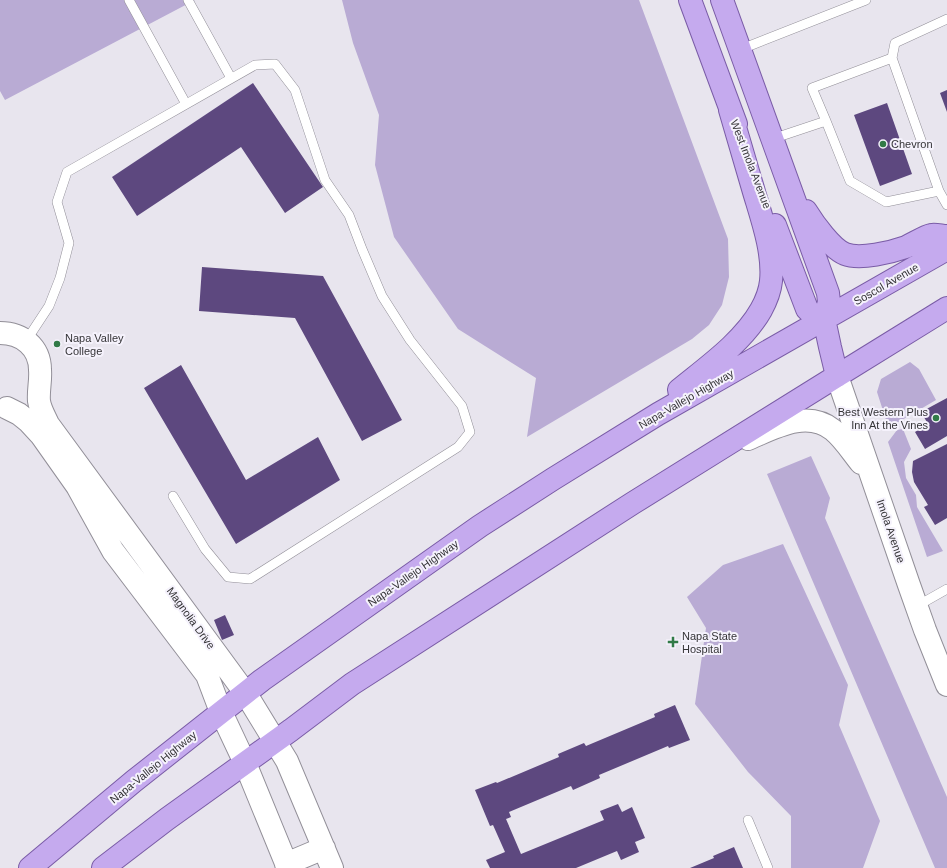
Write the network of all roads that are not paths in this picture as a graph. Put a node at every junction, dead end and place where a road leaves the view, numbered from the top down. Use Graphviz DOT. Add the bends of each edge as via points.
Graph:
graph roads {
  1 [pos="129,0"];
  2 [pos="188,0"];
  3 [pos="690,0"];
  4 [pos="722,0"];
  5 [pos="866,0"];
  6 [pos="947,19"];
  7 [pos="740,50"];
  8 [pos="892,58"];
  9 [pos="232,78"];
  10 [pos="186,104"];
  11 [pos="730,110"];
  12 [pos="826,121"];
  13 [pos="772,139"];
  14 [pos="785,175"];
  15 [pos="939,191"];
  16 [pos="947,205"];
  17 [pos="947,236"];
  18 [pos="947,249"];
  19 [pos="947,308"];
  20 [pos="824,319"];
  21 [pos="0,333"];
  22 [pos="26,341"];
  23 [pos="837,376"];
  24 [pos="40,379"];
  25 [pos="4,408"];
  26 [pos="622,436"];
  27 [pos="703,459"];
  28 [pos="873,480"];
  29 [pos="173,496"];
  30 [pos="947,589"];
  31 [pos="917,606"];
  32 [pos="947,685"];
  33 [pos="246,694"];
  34 [pos="221,712"];
  35 [pos="275,742"];
  36 [pos="245,763"];
  37 [pos="748,820"];
  38 [pos="324,848"];
  39 [pos="287,866"];
  40 [pos="30,868"];
  41 [pos="103,868"];
  42 [pos="332,868"];
  43 [pos="768,868"];
  1 -- 10 [label="lane"];
  2 -- 9 [label="lane"];
  3 -- 11 [label="main road, West Imola Avenue"];
  4 -- 7 [label="main road"];
  5 -- 7 [label="lane"];
  6 -- 8 [label="lane" via="895,43"];
  7 -- 13 [label="main road"];
  8 -- 12 [label="lane" via="812,88"];
  8 -- 15 [label="lane"];
  9 -- 10 [label="lane"];
  9 -- 29 [label="lane" via="255,65 275,64 295,90 325,180 349,215 382,296 410,340 462,406 470,432 458,447 250,579 228,576 205,549"];
  10 -- 22 [label="lane" via="67,172 57,202 69,243 60,278 49,306"];
  11 -- 20 [label="main road, West Imola Avenue" via="807,309"];
  11 -- 26 [label="main road" via="766,230 772,273 769,292 756,318 733,344"];
  12 -- 13 [label="lane"];
  12 -- 15 [label="lane" via="850,181 886,202"];
  13 -- 14 [label="main road"];
  14 -- 17 [label="main road" via="815,224 829,242 846,254 861,257 874,255 900,249 931,235"];
  14 -- 20 [label="main road" via="828,293 829,302"];
  15 -- 16 [label="lane"];
  18 -- 20 [label="main road, Soscol Avenue"];
  19 -- 23 [label="main road"];
  20 -- 23 [label="main road"];
  20 -- 26 [label="main road, Napa-Vallejo Highway"];
  21 -- 22 [label="street, Magnolia Drive" via="14,334"];
  22 -- 24 [label="street, Magnolia Drive" via="40,362"];
  23 -- 27 [label="main road"];
  23 -- 28 [label="street, Imola Avenue"];
  24 -- 25 [label="street, Magnolia Drive" via="30,396 20,404"];
  24 -- 33 [label="street, Magnolia Drive" via="39,401 48,424"];
  25 -- 34 [label="street, Magnolia Drive" via="19,414 29,422 46,442 77,486 113,551 207,675"];
  26 -- 33 [label="main road, Napa-Vallejo Highway" via="480,526 262,680"];
  27 -- 28 [label="street" via="781,425 802,420 826,425 833,430"];
  27 -- 35 [label="main road" via="358,680"];
  28 -- 31 [label="street, Imola Avenue"];
  30 -- 31 [label="lane"];
  31 -- 32 [label="street, Imola Avenue"];
  33 -- 34 [label="main road, Napa-Vallejo Highway"];
  33 -- 35 [label="street, Magnolia Drive"];
  34 -- 36 [label="street, Magnolia Drive"];
  34 -- 40 [label="main road, Napa-Vallejo Highway"];
  35 -- 36 [label="main road"];
  35 -- 38 [label="street, Magnolia Drive" via="287,761"];
  36 -- 39 [label="street, Magnolia Drive"];
  36 -- 41 [label="main road"];
  37 -- 43 [label="lane"];
  38 -- 39 [label="street"];
  38 -- 42 [label="street, Magnolia Drive"];
}
